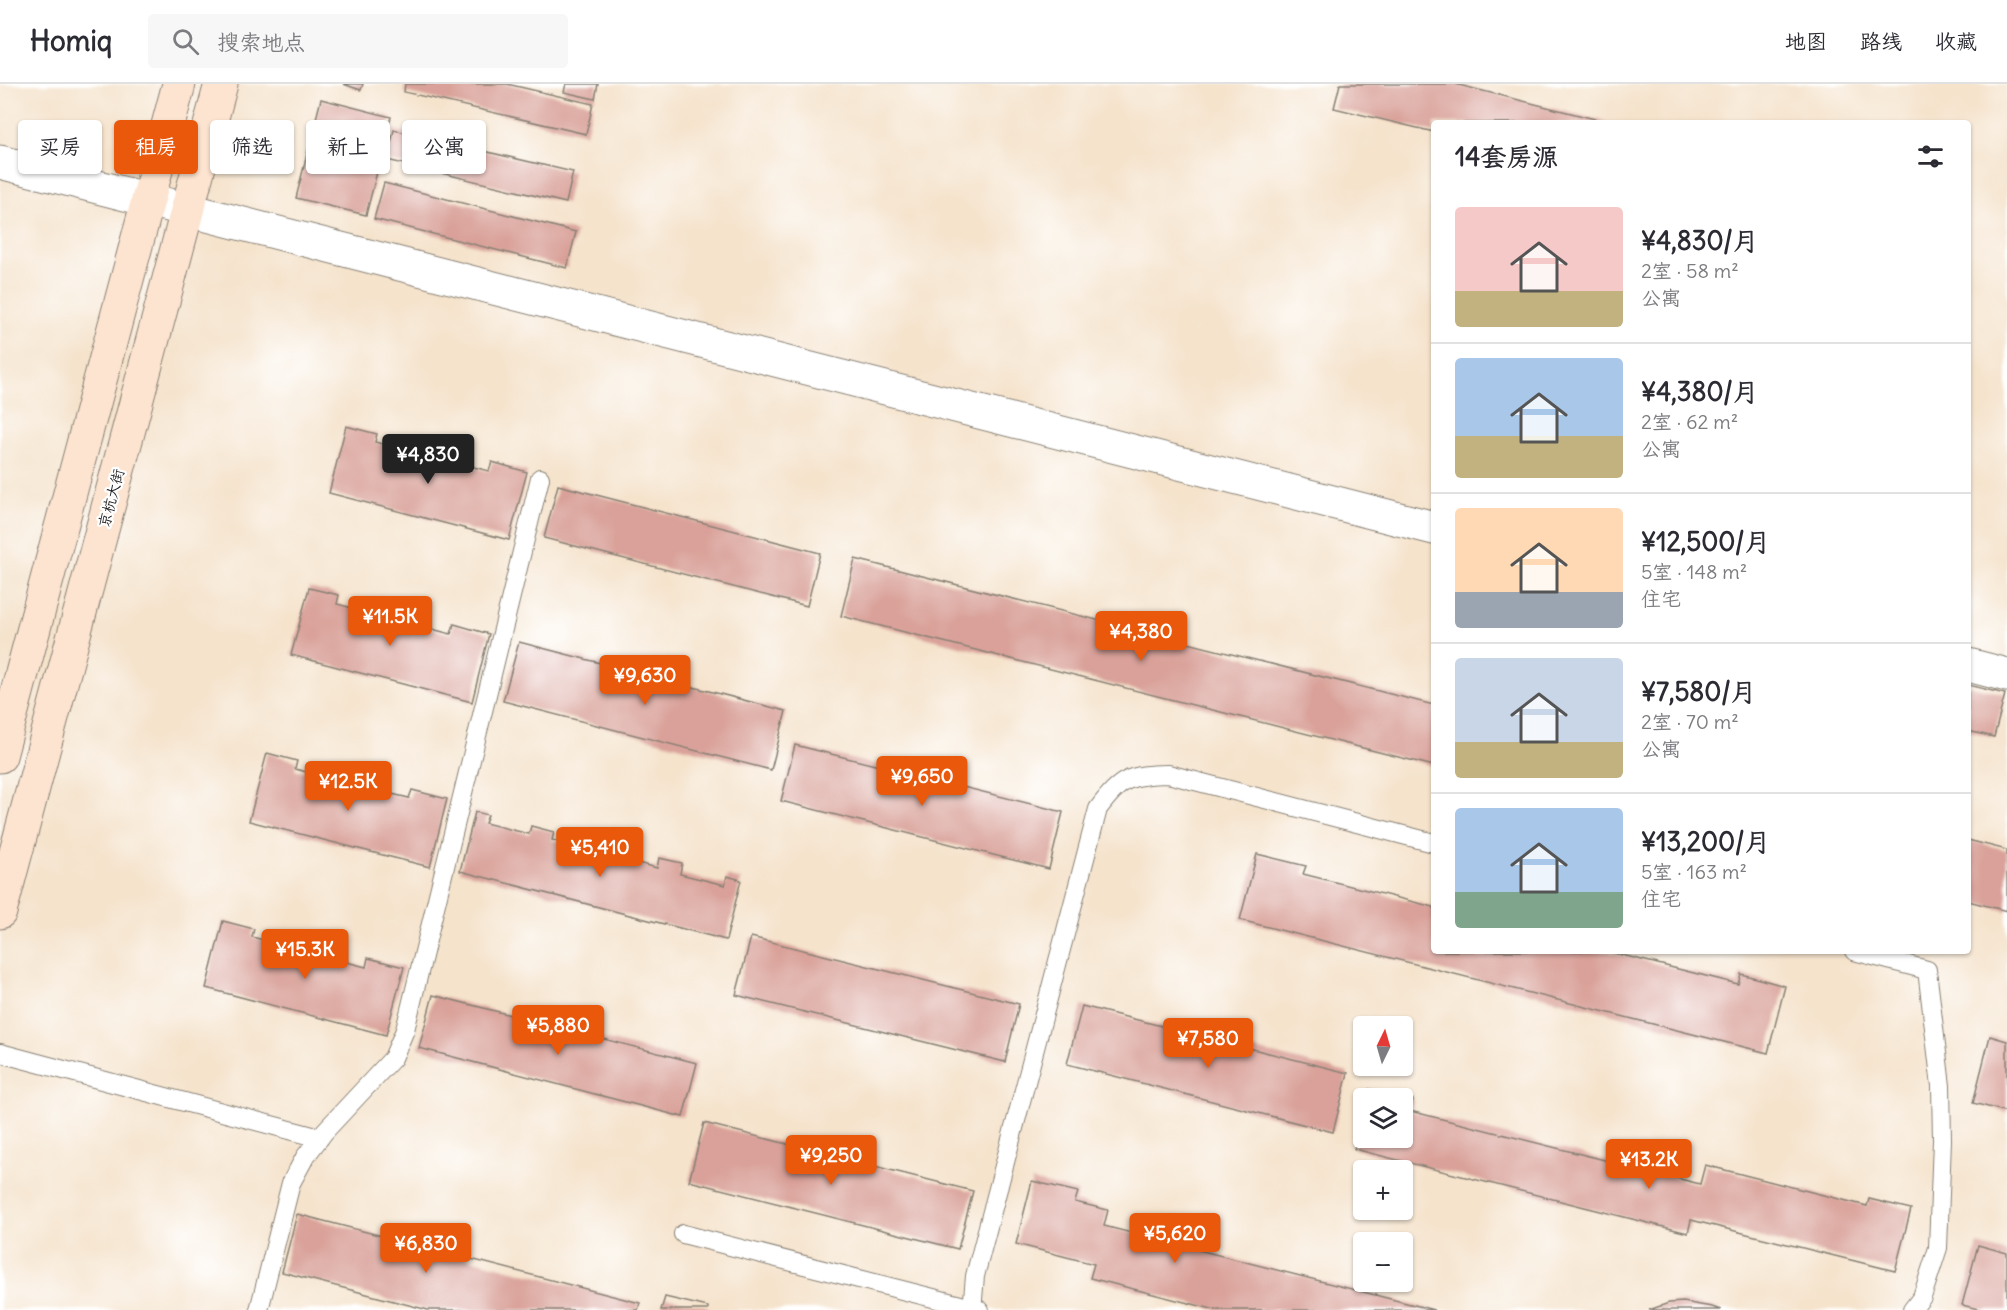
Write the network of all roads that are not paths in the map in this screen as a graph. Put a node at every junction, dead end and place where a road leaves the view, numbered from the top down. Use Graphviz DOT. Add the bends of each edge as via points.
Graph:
graph roads {
  1 [pos="179,84"];
  2 [pos="221,84"];
  3 [pos="0,162"];
  4 [pos="148,200"];
  5 [pos="188,209"];
  6 [pos="540,478"];
  7 [pos="1431,527"];
  8 [pos="1971,666"];
  9 [pos="2007,675"];
  10 [pos="0,756"];
  11 [pos="1431,842"];
  12 [pos="0,912"];
  13 [pos="1866,954"];
  14 [pos="0,1053"];
  15 [pos="320,1138"];
  16 [pos="683,1234"];
  17 [pos="974,1309"];
  18 [pos="259,1310"];
  19 [pos="1912,1310"];
  1 -- 4 [label="main road"];
  2 -- 5 [label="main road, 京杭大街"];
  3 -- 4 [label="street"];
  4 -- 5 [label="street"];
  4 -- 10 [label="main road"];
  5 -- 7 [label="street"];
  5 -- 12 [label="main road, 京杭大街"];
  6 -- 15 [label="lane" via="405,1030 393,1058"];
  8 -- 9 [label="street"];
  11 -- 17 [label="lane" via="1168,774 1139,775 1114,788 1098,809 975,1276"];
  13 -- 19 [label="lane" via="1927,970 1941,1086 1938,1248 1922,1297"];
  14 -- 15 [label="lane"];
  15 -- 18 [label="lane" via="291,1183"];
  16 -- 17 [label="lane"];
}
